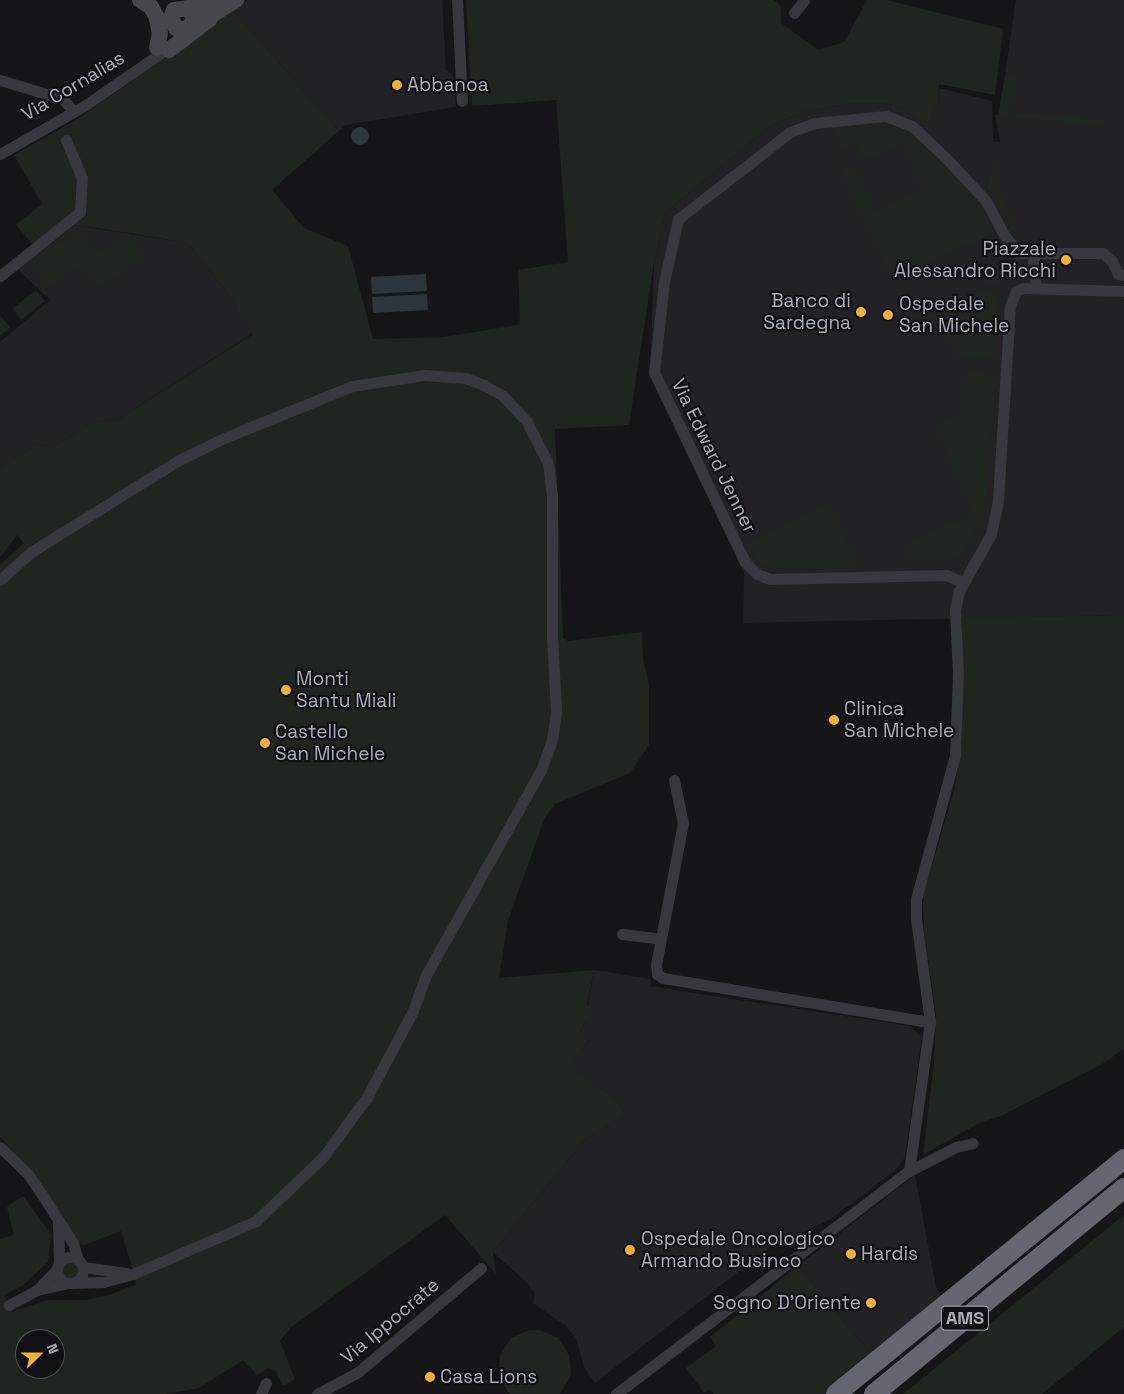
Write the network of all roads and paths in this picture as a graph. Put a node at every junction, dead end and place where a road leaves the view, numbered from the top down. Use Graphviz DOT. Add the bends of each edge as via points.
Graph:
graph roads {
  1 [pos="140,0"];
  2 [pos="154,0"];
  3 [pos="213,0"];
  4 [pos="236,0"];
  5 [pos="457,0"];
  6 [pos="804,0"];
  7 [pos="188,4"];
  8 [pos="794,13"];
  9 [pos="210,19"];
  10 [pos="171,21"];
  11 [pos="190,27"];
  12 [pos="163,49"];
  13 [pos="0,80"];
  14 [pos="462,101"];
  15 [pos="74,112"];
  16 [pos="66,140"];
  17 [pos="0,154"];
  18 [pos="1038,252"];
  19 [pos="1124,275"];
  20 [pos="0,276"];
  21 [pos="1036,287"];
  22 [pos="1124,291"];
  23 [pos="0,580"];
  24 [pos="962,582"];
  25 [pos="674,780"];
  26 [pos="622,934"];
  27 [pos="660,939"];
  28 [pos="930,1022"];
  29 [pos="973,1142"];
  30 [pos="0,1147"];
  31 [pos="1124,1159"];
  32 [pos="1124,1170"];
  33 [pos="909,1171"];
  34 [pos="1124,1188"];
  35 [pos="1124,1203"];
  36 [pos="58,1221"];
  37 [pos="1053,1237"];
  38 [pos="80,1264"];
  39 [pos="58,1266"];
  40 [pos="481,1268"];
  41 [pos="133,1274"];
  42 [pos="70,1283"];
  43 [pos="38,1290"];
  44 [pos="9,1305"];
  45 [pos="266,1383"];
  46 [pos="261,1394"];
  47 [pos="316,1394"];
  48 [pos="616,1394"];
  49 [pos="836,1394"];
  50 [pos="851,1394"];
  51 [pos="874,1394"];
  52 [pos="894,1394"];
  1 -- 12 [label="street" via="151,7 157,18"];
  2 -- 10 [label="street"];
  3 -- 7 [label="street"];
  4 -- 9 [label="street"];
  5 -- 14 [label="street"];
  6 -- 8 [label="street"];
  7 -- 10 [label="street" via="174,10"];
  7 -- 11 [label="street" via="193,14"];
  9 -- 11 [label="street"];
  9 -- 12 [label="street"];
  10 -- 11 [label="street" via="179,30"];
  10 -- 12 [label="street, Via Cornalias"];
  11 -- 12 [label="street, Via Cornalias"];
  12 -- 15 [label="street, Via Cornalias" via="141,68"];
  13 -- 15 [label="street" via="64,99"];
  15 -- 17 [label="street, Via Cornalias"];
  16 -- 20 [label="street" via="82,178 80,212"];
  18 -- 19 [label="street" via="1103,253 1112,261 1118,274"];
  18 -- 21 [label="street" via="1033,262"];
  18 -- 24 [label="street, Via Edward Jenner" via="1019,253 1004,235 986,201 946,158 912,126 886,116 816,123 790,132 681,214 671,243 654,372 745,562 757,574 770,579 946,575"];
  21 -- 22 [label="street"];
  21 -- 24 [label="street" via="1016,291 1010,306 998,500 991,534"];
  23 -- 41 [label="street" via="31,552 177,461 224,438 352,386 425,374 465,378 484,385 503,396 522,415 535,433 548,463 552,495 552,637 556,712 552,740 541,770 426,975 394,1050 367,1097 324,1156 256,1221"];
  24 -- 28 [label="street" via="955,610 958,674 955,755 916,899"];
  25 -- 27 [label="street" via="683,823"];
  26 -- 27 [label="street"];
  27 -- 28 [label="street" via="656,964 657,974 663,978"];
  28 -- 33 [label="street"];
  29 -- 33 [label="street"];
  30 -- 36 [label="street" via="28,1174"];
  31 -- 49 [label="highway"];
  32 -- 37 [label="highway, AMS"];
  33 -- 48 [label="street"];
  34 -- 37 [label="highway, AMS"];
  35 -- 52 [label="highway"];
  36 -- 38 [label="street" via="73,1244"];
  36 -- 39 [label="street"];
  37 -- 50 [label="highway, AMS"];
  37 -- 51 [label="highway, AMS"];
  38 -- 39 [label="street" via="70,1257"];
  38 -- 41 [label="street"];
  38 -- 42 [label="street" via="82,1276"];
  39 -- 42 [label="street" via="60,1279"];
  39 -- 43 [label="street"];
  40 -- 47 [label="street, Via Ippocrate" via="358,1372"];
  41 -- 42 [label="street" via="104,1282"];
  42 -- 43 [label="street"];
  43 -- 44 [label="street"];
  45 -- 46 [label="street"];
}
